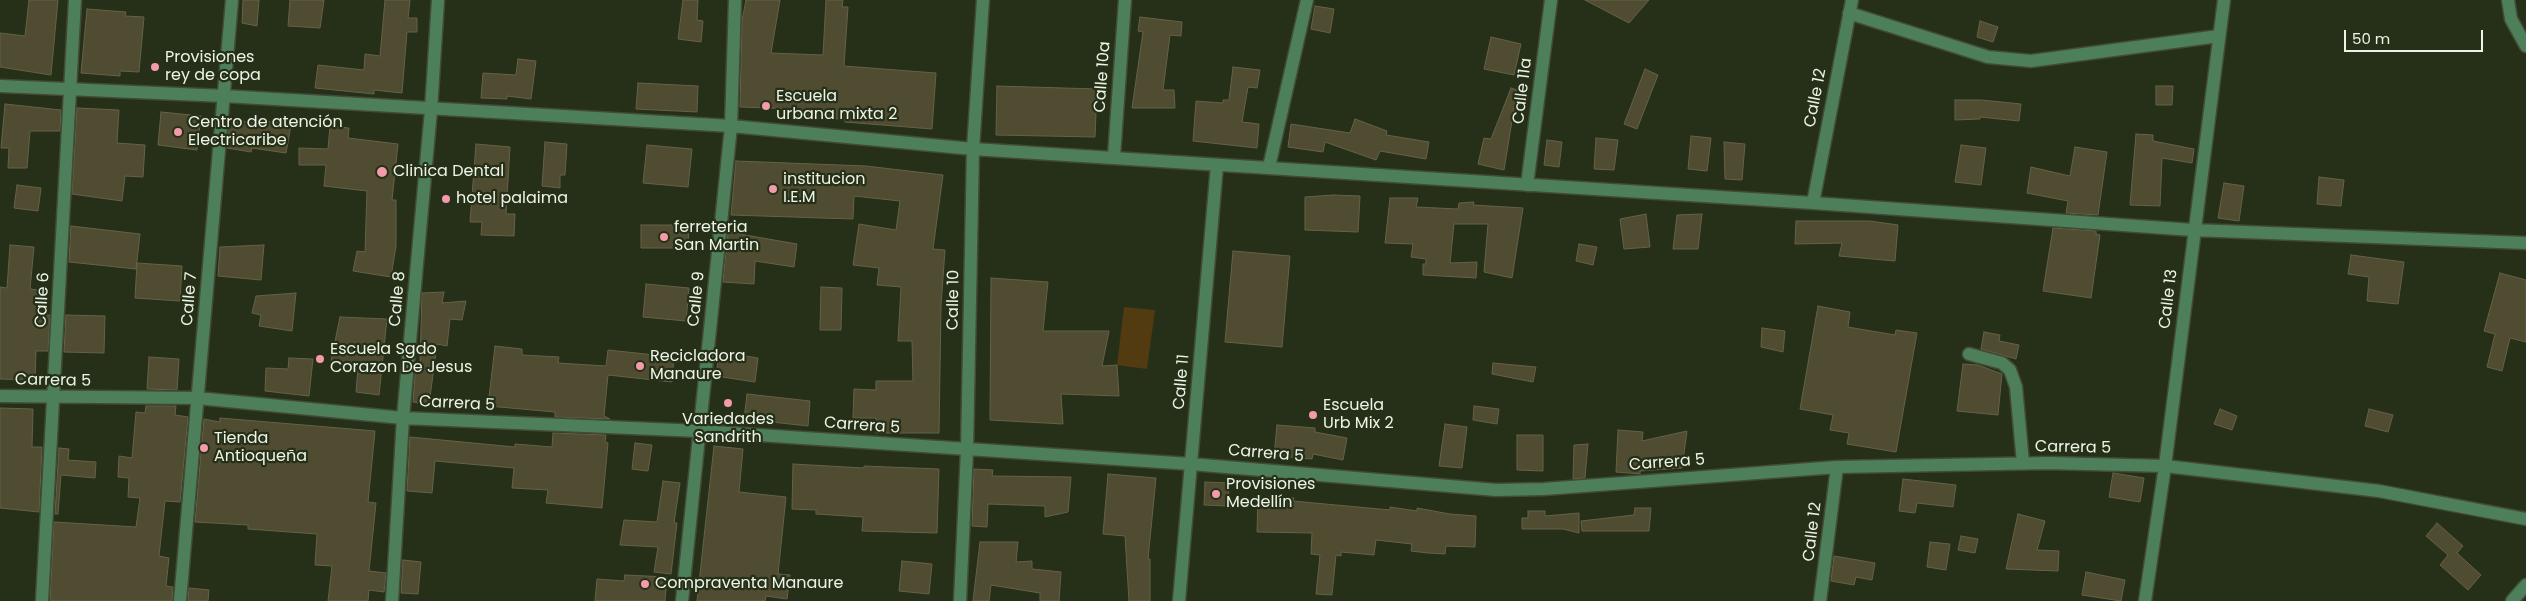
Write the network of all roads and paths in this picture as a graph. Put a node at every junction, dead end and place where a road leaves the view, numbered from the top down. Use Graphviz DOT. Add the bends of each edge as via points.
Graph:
graph roads {
  1 [pos="75,0"];
  2 [pos="232,0"];
  3 [pos="438,0"];
  4 [pos="735,0"];
  5 [pos="983,0"];
  6 [pos="1125,0"];
  7 [pos="1307,0"];
  8 [pos="1551,0"];
  9 [pos="1852,0"];
  10 [pos="2224,0"];
  11 [pos="2508,0"];
  12 [pos="1849,13"];
  13 [pos="2219,36"];
  14 [pos="2526,46"];
  15 [pos="0,86"];
  16 [pos="70,90"];
  17 [pos="224,96"];
  18 [pos="431,110"];
  19 [pos="731,126"];
  20 [pos="973,149"];
  21 [pos="1114,156"];
  22 [pos="1218,166"];
  23 [pos="1269,167"];
  24 [pos="1527,185"];
  25 [pos="1813,203"];
  26 [pos="2193,230"];
  27 [pos="2526,243"];
  28 [pos="1969,354"];
  29 [pos="0,396"];
  30 [pos="55,398"];
  31 [pos="197,398"];
  32 [pos="403,418"];
  33 [pos="699,431"];
  34 [pos="967,450"];
  35 [pos="2023,463"];
  36 [pos="1191,464"];
  37 [pos="2166,466"];
  38 [pos="1837,467"];
  39 [pos="2526,519"];
  40 [pos="2526,585"];
  41 [pos="2516,600"];
  42 [pos="42,601"];
  43 [pos="180,601"];
  44 [pos="392,601"];
  45 [pos="682,601"];
  46 [pos="960,601"];
  47 [pos="1179,601"];
  48 [pos="1820,601"];
  49 [pos="2145,601"];
  1 -- 16 [label="street, Calle 6"];
  2 -- 17 [label="street, Calle 7"];
  3 -- 18 [label="street, Calle 8"];
  4 -- 19 [label="street, Calle 9"];
  5 -- 20 [label="street, Calle 10"];
  6 -- 21 [label="street, Calle 10a"];
  7 -- 23 [label="street"];
  8 -- 24 [label="street, Calle 11a"];
  9 -- 12 [label="street, Calle 12"];
  10 -- 13 [label="street, Calle 13"];
  11 -- 14 [label="street" via="2511,19"];
  12 -- 13 [label="street" via="1988,57 2031,61"];
  12 -- 25 [label="street, Calle 12"];
  13 -- 26 [label="street, Calle 13"];
  15 -- 16 [label="street"];
  16 -- 17 [label="street"];
  16 -- 30 [label="street, Calle 6"];
  17 -- 18 [label="street"];
  17 -- 31 [label="street, Calle 7"];
  18 -- 19 [label="street"];
  18 -- 32 [label="street, Calle 8"];
  19 -- 20 [label="street"];
  19 -- 33 [label="street, Calle 9"];
  20 -- 21 [label="street"];
  20 -- 34 [label="street, Calle 10"];
  21 -- 22 [label="street"];
  22 -- 23 [label="street"];
  22 -- 36 [label="street, Calle 11"];
  23 -- 24 [label="street"];
  24 -- 25 [label="street"];
  25 -- 26 [label="street"];
  26 -- 27 [label="street"];
  26 -- 37 [label="street, Calle 13"];
  28 -- 35 [label="street" via="2002,363 2010,370 2016,387"];
  29 -- 30 [label="street, Carrera 5"];
  30 -- 31 [label="street, Carrera 5"];
  30 -- 42 [label="street, Calle 6"];
  31 -- 32 [label="street, Carrera 5"];
  31 -- 43 [label="street, Calle 7"];
  32 -- 33 [label="street, Carrera 5"];
  32 -- 44 [label="street, Calle 8"];
  33 -- 34 [label="street, Carrera 5"];
  33 -- 45 [label="street, Calle 9"];
  34 -- 36 [label="street, Carrera 5"];
  34 -- 46 [label="street, Calle 10"];
  35 -- 37 [label="street, Carrera 5"];
  35 -- 38 [label="street, Carrera 5"];
  36 -- 38 [label="street, Carrera 5" via="1496,490"];
  36 -- 47 [label="street, Calle 11"];
  37 -- 39 [label="street, Carrera 5" via="2379,491"];
  37 -- 49 [label="street, Calle 13"];
  38 -- 48 [label="street, Calle 12"];
  40 -- 41 [label="street"];
}
